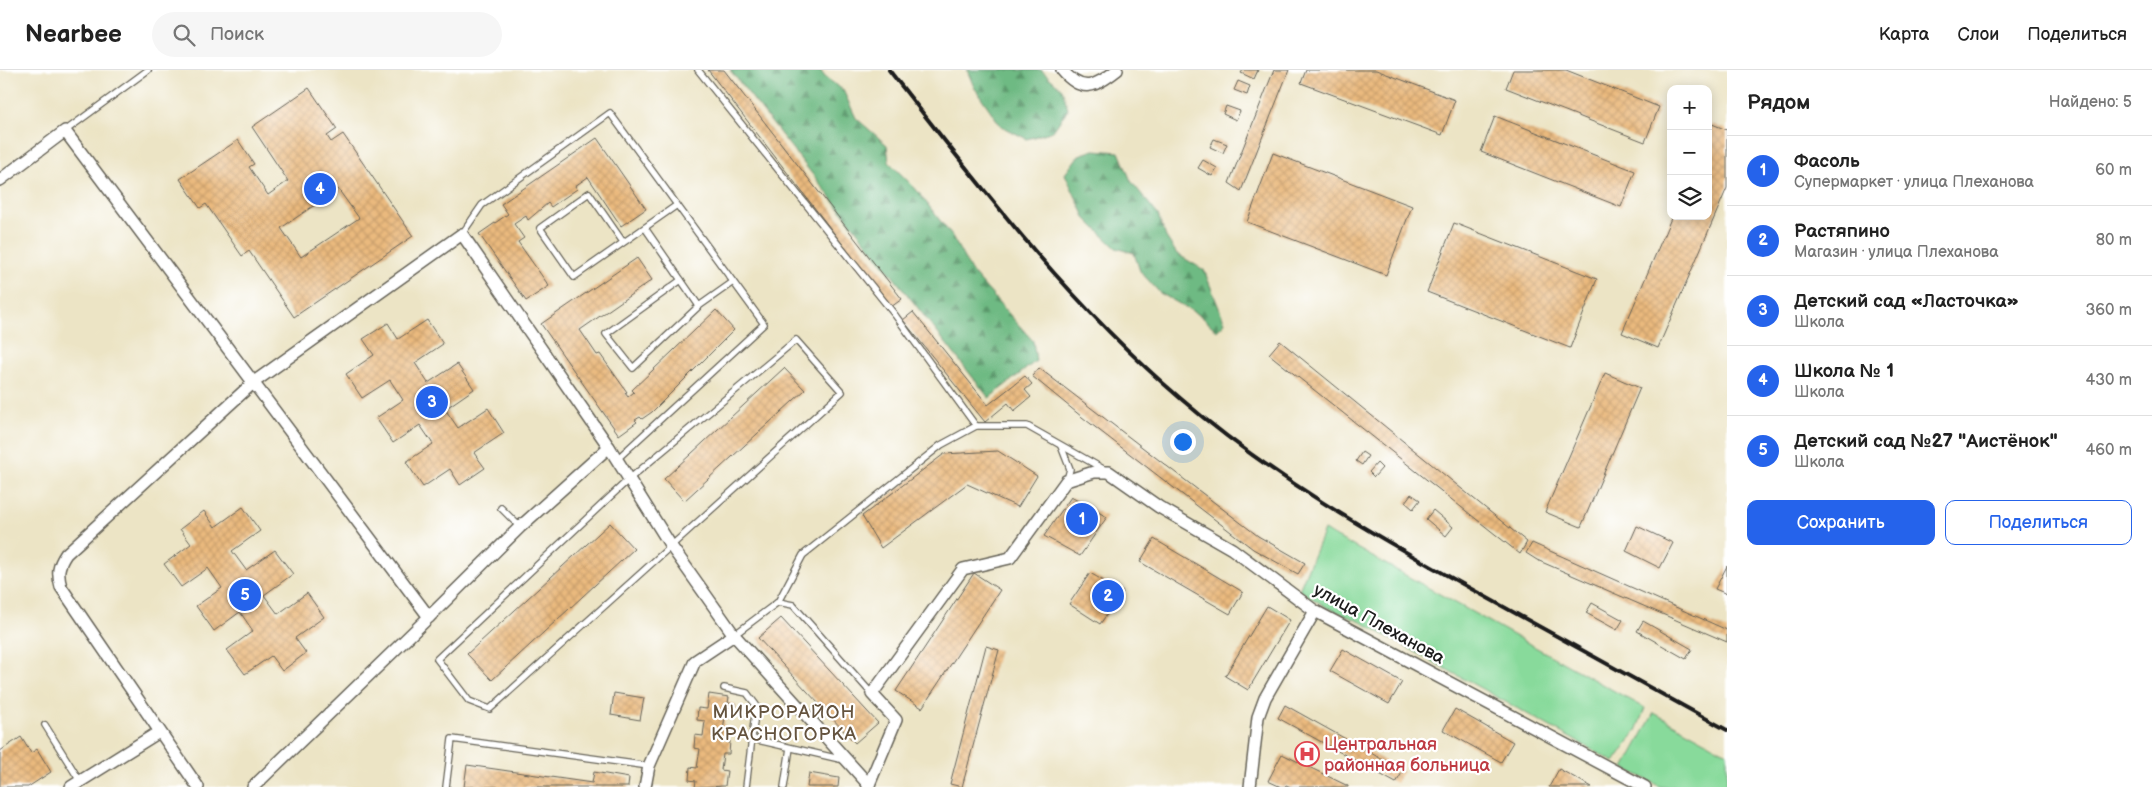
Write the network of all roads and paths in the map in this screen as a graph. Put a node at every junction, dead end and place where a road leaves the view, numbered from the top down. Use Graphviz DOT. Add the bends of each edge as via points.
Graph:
graph roads {
  1 [pos="148,70"];
  2 [pos="698,70"];
  3 [pos="1062,70"];
  4 [pos="1117,70"];
  5 [pos="65,131"];
  6 [pos="0,180"];
  7 [pos="678,205"];
  8 [pos="645,228"];
  9 [pos="462,234"];
  10 [pos="623,242"];
  11 [pos="681,280"];
  12 [pos="733,282"];
  13 [pos="699,306"];
  14 [pos="254,382"];
  15 [pos="976,426"];
  16 [pos="1060,444"];
  17 [pos="609,447"];
  18 [pos="616,460"];
  19 [pos="1109,472"];
  20 [pos="628,480"];
  21 [pos="1066,481"];
  22 [pos="501,508"];
  23 [pos="520,527"];
  24 [pos="671,546"];
  25 [pos="778,602"];
  26 [pos="1315,611"];
  27 [pos="430,617"];
  28 [pos="734,635"];
  29 [pos="724,688"];
  30 [pos="872,694"];
  31 [pos="44,726"];
  32 [pos="159,732"];
  33 [pos="753,739"];
  34 [pos="790,748"];
  35 [pos="848,761"];
  36 [pos="649,766"];
  37 [pos="75,784"];
  38 [pos="869,786"];
  39 [pos="198,787"];
  40 [pos="254,787"];
  41 [pos="446,787"];
  42 [pos="645,787"];
  43 [pos="746,787"];
  44 [pos="784,787"];
  45 [pos="1250,787"];
  46 [pos="1645,787"];
  1 -- 5 [label="lane"];
  2 -- 15 [label="lane" via="895,316"];
  3 -- 4 [label="street" via="1078,85 1086,87"];
  5 -- 6 [label="street"];
  5 -- 14 [label="street"];
  7 -- 8 [label="lane"];
  7 -- 9 [label="lane" via="610,113 482,205"];
  7 -- 12 [label="lane"];
  8 -- 10 [label="lane"];
  8 -- 11 [label="lane"];
  9 -- 14 [label="street"];
  9 -- 17 [label="street"];
  10 -- 10 [label="lane" via="589,193 540,228 574,277"];
  11 -- 13 [label="lane"];
  11 -- 13 [label="lane" via="606,334 633,368"];
  12 -- 13 [label="lane"];
  12 -- 18 [label="lane" via="764,324"];
  14 -- 27 [label="street"];
  14 -- 32 [label="street" via="60,562 61,587"];
  15 -- 16 [label="lane" via="1027,426"];
  15 -- 25 [label="lane" via="941,445 803,555"];
  16 -- 19 [label="lane"];
  16 -- 21 [label="lane" via="1070,469"];
  17 -- 18 [label="street"];
  17 -- 23 [label="street"];
  18 -- 20 [label="street"];
  19 -- 21 [label="street" via="1094,472"];
  19 -- 26 [label="street, улица Плеханова" via="1232,549"];
  20 -- 24 [label="street"];
  20 -- 24 [label="lane" via="796,340 842,392"];
  20 -- 24 [label="lane" via="437,659 469,701 490,709"];
  21 -- 30 [label="street" via="1010,558 963,569"];
  22 -- 23 [label="lane"];
  23 -- 27 [label="street"];
  24 -- 28 [label="street"];
  25 -- 28 [label="lane"];
  25 -- 30 [label="lane" via="793,604"];
  26 -- 45 [label="street" via="1261,708"];
  26 -- 46 [label="street, улица Плеханова"];
  27 -- 40 [label="street"];
  28 -- 35 [label="street"];
  28 -- 36 [label="street" via="695,661"];
  29 -- 33 [label="lane" via="747,693 756,705"];
  30 -- 38 [label="street" via="896,720"];
  31 -- 37 [label="lane"];
  32 -- 37 [label="street"];
  32 -- 39 [label="street"];
  33 -- 34 [label="lane"];
  33 -- 43 [label="lane"];
  34 -- 35 [label="lane"];
  34 -- 44 [label="lane"];
  35 -- 38 [label="street"];
  36 -- 41 [label="lane" via="452,739"];
  36 -- 42 [label="street"];
}
